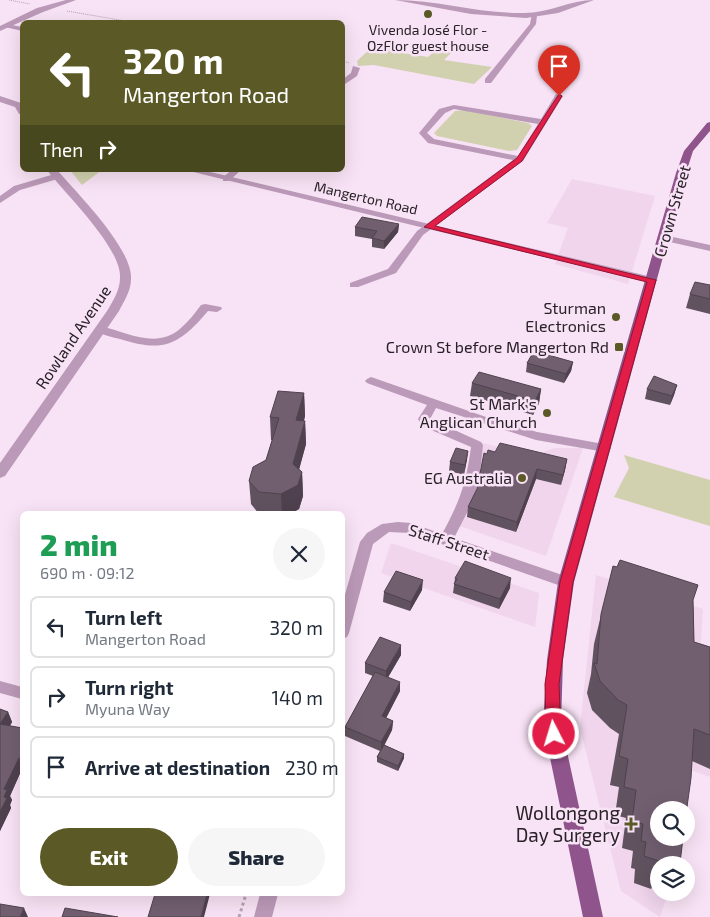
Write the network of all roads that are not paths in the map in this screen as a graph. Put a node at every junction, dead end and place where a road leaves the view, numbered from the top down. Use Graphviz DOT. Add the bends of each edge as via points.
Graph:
graph roads {
  1 [pos="73,0"];
  2 [pos="398,0"];
  3 [pos="422,0"];
  4 [pos="591,0"];
  5 [pos="483,12"];
  6 [pos="534,15"];
  7 [pos="20,20"];
  8 [pos="21,20"];
  9 [pos="4,28"];
  10 [pos="20,29"];
  11 [pos="356,68"];
  12 [pos="488,81"];
  13 [pos="345,82"];
  14 [pos="559,96"];
  15 [pos="0,99"];
  16 [pos="20,108"];
  17 [pos="543,122"];
  18 [pos="710,125"];
  19 [pos="520,159"];
  20 [pos="198,172"];
  21 [pos="235,172"];
  22 [pos="55,173"];
  23 [pos="226,179"];
  24 [pos="0,200"];
  25 [pos="429,227"];
  26 [pos="664,238"];
  27 [pos="710,248"];
  28 [pos="652,280"];
  29 [pos="354,285"];
  30 [pos="217,309"];
  31 [pos="100,329"];
  32 [pos="371,381"];
  33 [pos="434,402"];
  34 [pos="605,448"];
  35 [pos="0,473"];
  36 [pos="446,540"];
  37 [pos="566,582"];
  38 [pos="345,621"];
  39 [pos="0,687"];
  40 [pos="20,693"];
  41 [pos="268,896"];
  42 [pos="263,917"];
  43 [pos="593,917"];
  1 -- 8 [label="street"];
  2 -- 5 [label="street"];
  3 -- 5 [label="street"];
  4 -- 6 [label="street" via="556,12"];
  5 -- 6 [label="street"];
  6 -- 12 [label="street" via="533,24"];
  7 -- 9 [label="street"];
  9 -- 10 [label="street"];
  11 -- 13 [label="street"];
  14 -- 17 [label="street"];
  15 -- 16 [label="street"];
  17 -- 19 [label="street"];
  17 -- 19 [label="street" via="454,107 442,111 423,133 431,141"];
  18 -- 26 [label="main road, Crown Street" via="689,151"];
  19 -- 25 [label="street"];
  20 -- 23 [label="street, Mangerton Road"];
  21 -- 23 [label="street"];
  22 -- 24 [label="street" via="17,188"];
  22 -- 31 [label="street, Rowland Avenue" via="114,246 126,270 125,288"];
  23 -- 25 [label="street, Mangerton Road"];
  25 -- 28 [label="street, Mangerton Road"];
  25 -- 29 [label="street" via="392,271"];
  26 -- 27 [label="street"];
  26 -- 28 [label="main road, Crown Street"];
  28 -- 34 [label="main road, Crown Street"];
  30 -- 31 [label="street" via="205,307 178,336 158,342 141,342"];
  31 -- 35 [label="street, Rowland Avenue"];
  32 -- 33 [label="street"];
  33 -- 34 [label="street" via="536,436"];
  33 -- 36 [label="street" via="424,418 426,423 477,445 467,499"];
  34 -- 37 [label="main road, Crown Street"];
  36 -- 37 [label="street, Staff Street"];
  36 -- 38 [label="street, Staff Street" via="402,526 375,532 366,542"];
  37 -- 43 [label="main road, Crown Street" via="554,668 552,724"];
  39 -- 40 [label="street"];
  41 -- 42 [label="street"];
}
